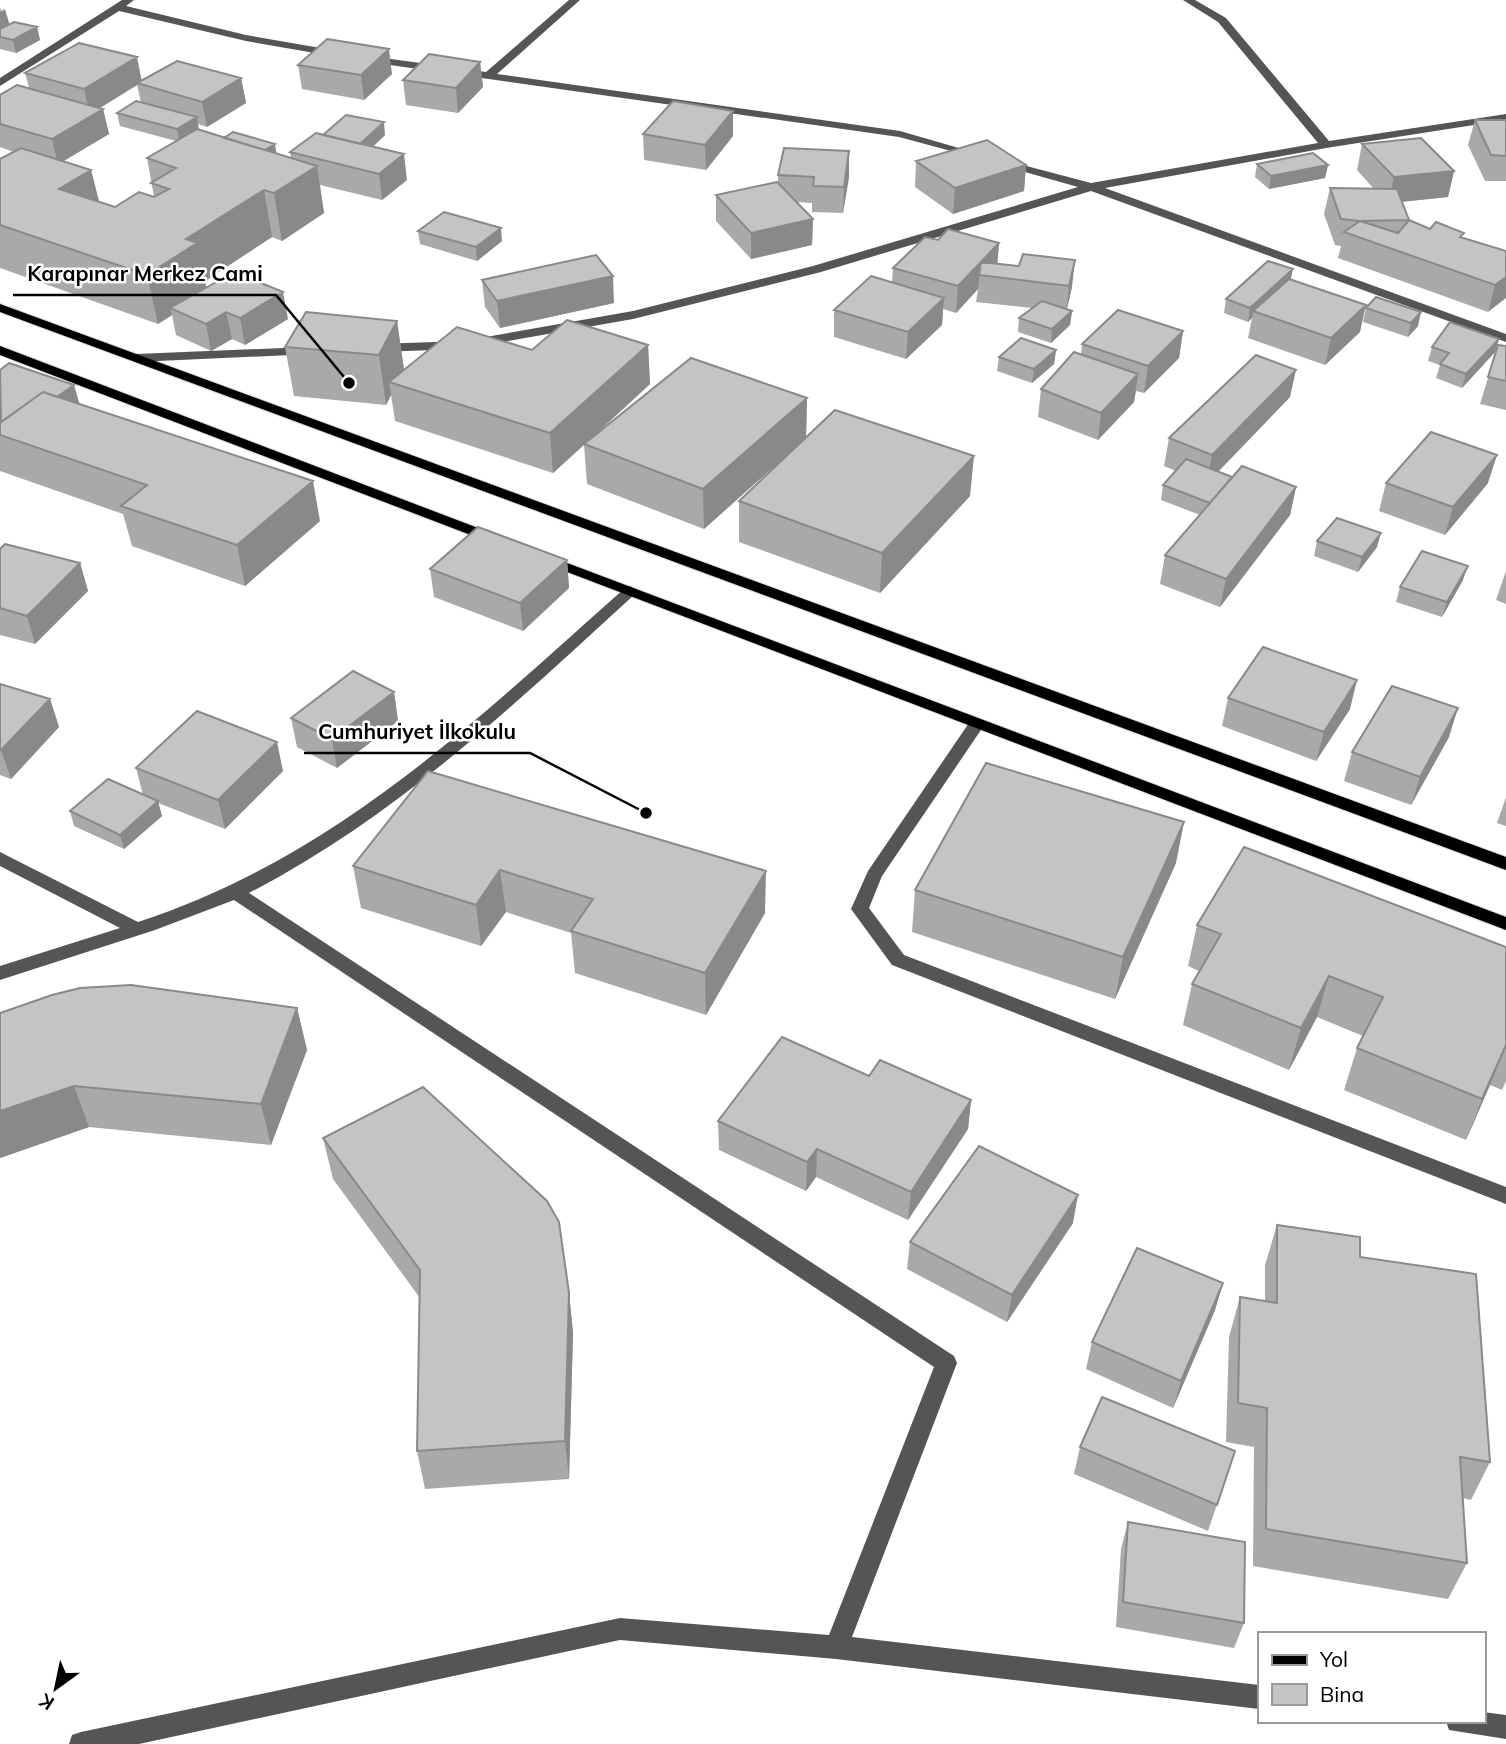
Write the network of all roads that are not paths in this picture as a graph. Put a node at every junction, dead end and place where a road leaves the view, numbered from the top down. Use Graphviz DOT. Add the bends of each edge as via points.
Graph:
graph roads {
  1 [pos="575,0"];
  2 [pos="1193,1"];
  3 [pos="125,4"];
  4 [pos="488,76"];
  5 [pos="0,83"];
  6 [pos="1506,117"];
  7 [pos="1326,145"];
  8 [pos="1091,187"];
  9 [pos="0,308"];
  10 [pos="1506,338"];
  11 [pos="368,349"];
  12 [pos="0,350"];
  13 [pos="327,350"];
  14 [pos="136,358"];
  15 [pos="630,592"];
  16 [pos="977,724"];
  17 [pos="0,859"];
  18 [pos="1506,864"];
  19 [pos="235,892"];
  20 [pos="1506,924"];
  21 [pos="136,929"];
  22 [pos="0,973"];
  23 [pos="1506,1196"];
  24 [pos="836,1647"];
  25 [pos="1258,1698"];
  26 [pos="1474,1723"];
  27 [pos="1506,1727"];
  28 [pos="81,1744"];
  1 -- 4 [label="street"];
  2 -- 7 [label="street" via="1240,38"];
  3 -- 4 [label="street" via="283,46"];
  3 -- 5 [label="street"];
  4 -- 8 [label="street" via="900,134"];
  6 -- 7 [label="street"];
  7 -- 8 [label="street"];
  8 -- 10 [label="street"];
  8 -- 11 [label="street" via="817,269 633,315 463,345"];
  9 -- 14 [label="main road"];
  12 -- 15 [label="main road"];
  13 -- 14 [label="street"];
  14 -- 18 [label="main road"];
  15 -- 16 [label="main road"];
  15 -- 19 [label="street" via="382,804"];
  16 -- 20 [label="main road"];
  16 -- 23 [label="street" via="874,875 860,909 898,960"];
  17 -- 21 [label="street"];
  19 -- 21 [label="street"];
  19 -- 24 [label="street" via="946,1363"];
  21 -- 22 [label="street"];
  24 -- 25 [label="street"];
  24 -- 28 [label="street" via="621,1629"];
  26 -- 27 [label="street"];
}
